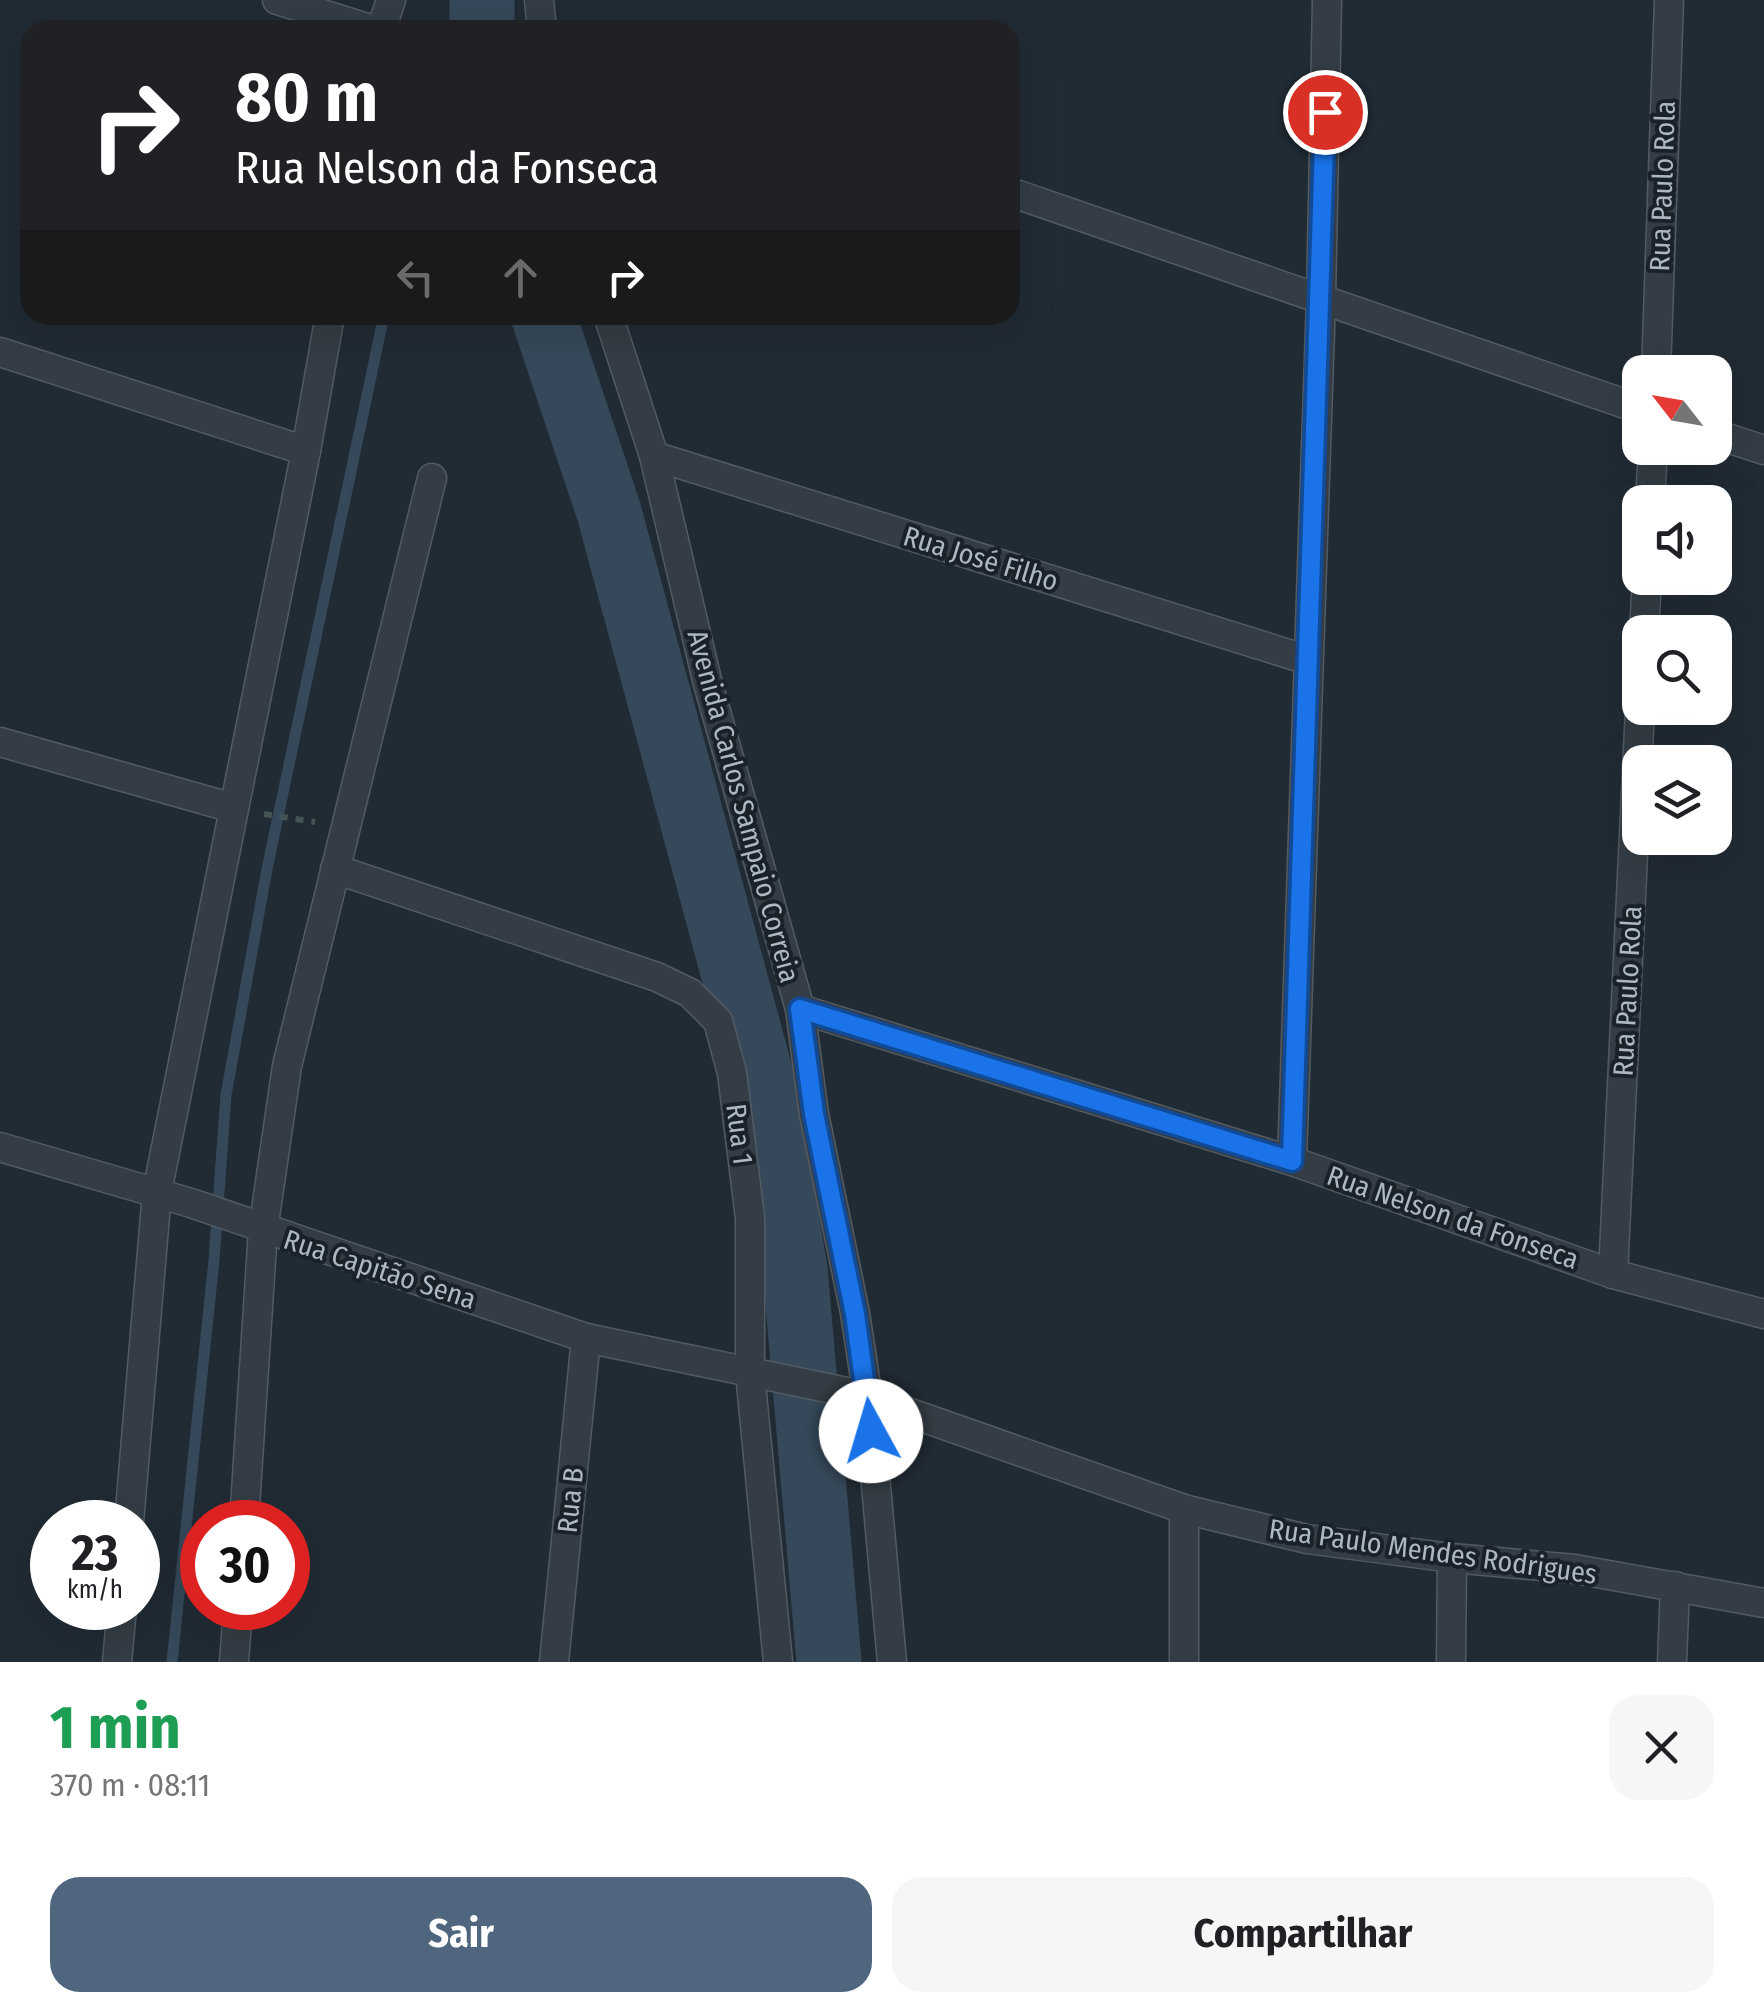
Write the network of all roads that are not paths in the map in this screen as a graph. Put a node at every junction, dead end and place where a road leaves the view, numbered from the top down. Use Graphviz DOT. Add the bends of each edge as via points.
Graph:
graph roads {
  1 [pos="276,0"];
  2 [pos="1327,0"];
  3 [pos="1669,0"];
  4 [pos="343,20"];
  5 [pos="1020,195"];
  6 [pos="1322,299"];
  7 [pos="328,325"];
  8 [pos="611,325"];
  9 [pos="0,352"];
  10 [pos="1657,355"];
  11 [pos="1622,403"];
  12 [pos="1732,440"];
  13 [pos="306,450"];
  14 [pos="1764,450"];
  15 [pos="654,456"];
  16 [pos="432,478"];
  17 [pos="1308,660"];
  18 [pos="1639,725"];
  19 [pos="0,742"];
  20 [pos="233,808"];
  21 [pos="335,870"];
  22 [pos="800,1009"];
  23 [pos="0,1148"];
  24 [pos="1292,1161"];
  25 [pos="157,1192"];
  26 [pos="253,1226"];
  27 [pos="1613,1274"];
  28 [pos="1764,1314"];
  29 [pos="586,1338"];
  30 [pos="757,1374"];
  31 [pos="862,1396"];
  32 [pos="131,1500"];
  33 [pos="245,1500"];
  34 [pos="1184,1510"];
  35 [pos="1452,1558"];
  36 [pos="1676,1586"];
  37 [pos="1764,1603"];
  38 [pos="120,1630"];
  39 [pos="236,1630"];
  40 [pos="117,1662"];
  41 [pos="234,1662"];
  42 [pos="554,1662"];
  43 [pos="778,1662"];
  44 [pos="892,1662"];
  45 [pos="1184,1662"];
  46 [pos="1451,1662"];
  47 [pos="1672,1662"];
  1 -- 4 [label="street"];
  2 -- 6 [label="street"];
  3 -- 10 [label="street, Rua Paulo Rola"];
  5 -- 6 [label="street"];
  6 -- 11 [label="street"];
  6 -- 17 [label="street"];
  7 -- 13 [label="street"];
  8 -- 15 [label="street, Avenida Carlos Sampaio Correia"];
  9 -- 13 [label="street"];
  12 -- 14 [label="street"];
  13 -- 20 [label="street"];
  15 -- 17 [label="street, Rua José Filho"];
  15 -- 22 [label="street, Avenida Carlos Sampaio Correia" via="707,680"];
  16 -- 21 [label="street"];
  17 -- 24 [label="street"];
  18 -- 27 [label="street, Rua Paulo Rola"];
  19 -- 20 [label="street"];
  20 -- 25 [label="street"];
  21 -- 26 [label="street"];
  21 -- 30 [label="street, Rua 1" via="657,976 690,993 718,1021 732,1073 750,1218"];
  22 -- 24 [label="street, Rua Nelson da Fonseca"];
  22 -- 31 [label="street, Avenida Carlos Sampaio Correia" via="855,1314"];
  23 -- 25 [label="street, Rua Capitão Sena"];
  24 -- 27 [label="street, Rua Nelson da Fonseca"];
  25 -- 26 [label="street, Rua Capitão Sena"];
  25 -- 32 [label="street"];
  26 -- 29 [label="street, Rua Capitão Sena"];
  26 -- 33 [label="street"];
  27 -- 28 [label="street, Rua Nelson da Fonseca"];
  29 -- 30 [label="street, Rua Capitão Sena"];
  29 -- 42 [label="street, Rua B"];
  30 -- 31 [label="street, Rua Paulo Mendes Rodrigues"];
  30 -- 43 [label="street, Rua 1"];
  31 -- 34 [label="street, Rua Paulo Mendes Rodrigues"];
  31 -- 44 [label="street, Avenida Carlos Sampaio Correia"];
  34 -- 35 [label="street, Rua Paulo Mendes Rodrigues" via="1307,1539"];
  34 -- 45 [label="street"];
  35 -- 36 [label="street, Rua Paulo Mendes Rodrigues"];
  35 -- 46 [label="street"];
  36 -- 37 [label="street, Rua Paulo Mendes Rodrigues"];
  36 -- 47 [label="street"];
  38 -- 40 [label="street"];
  39 -- 41 [label="street"];
}
